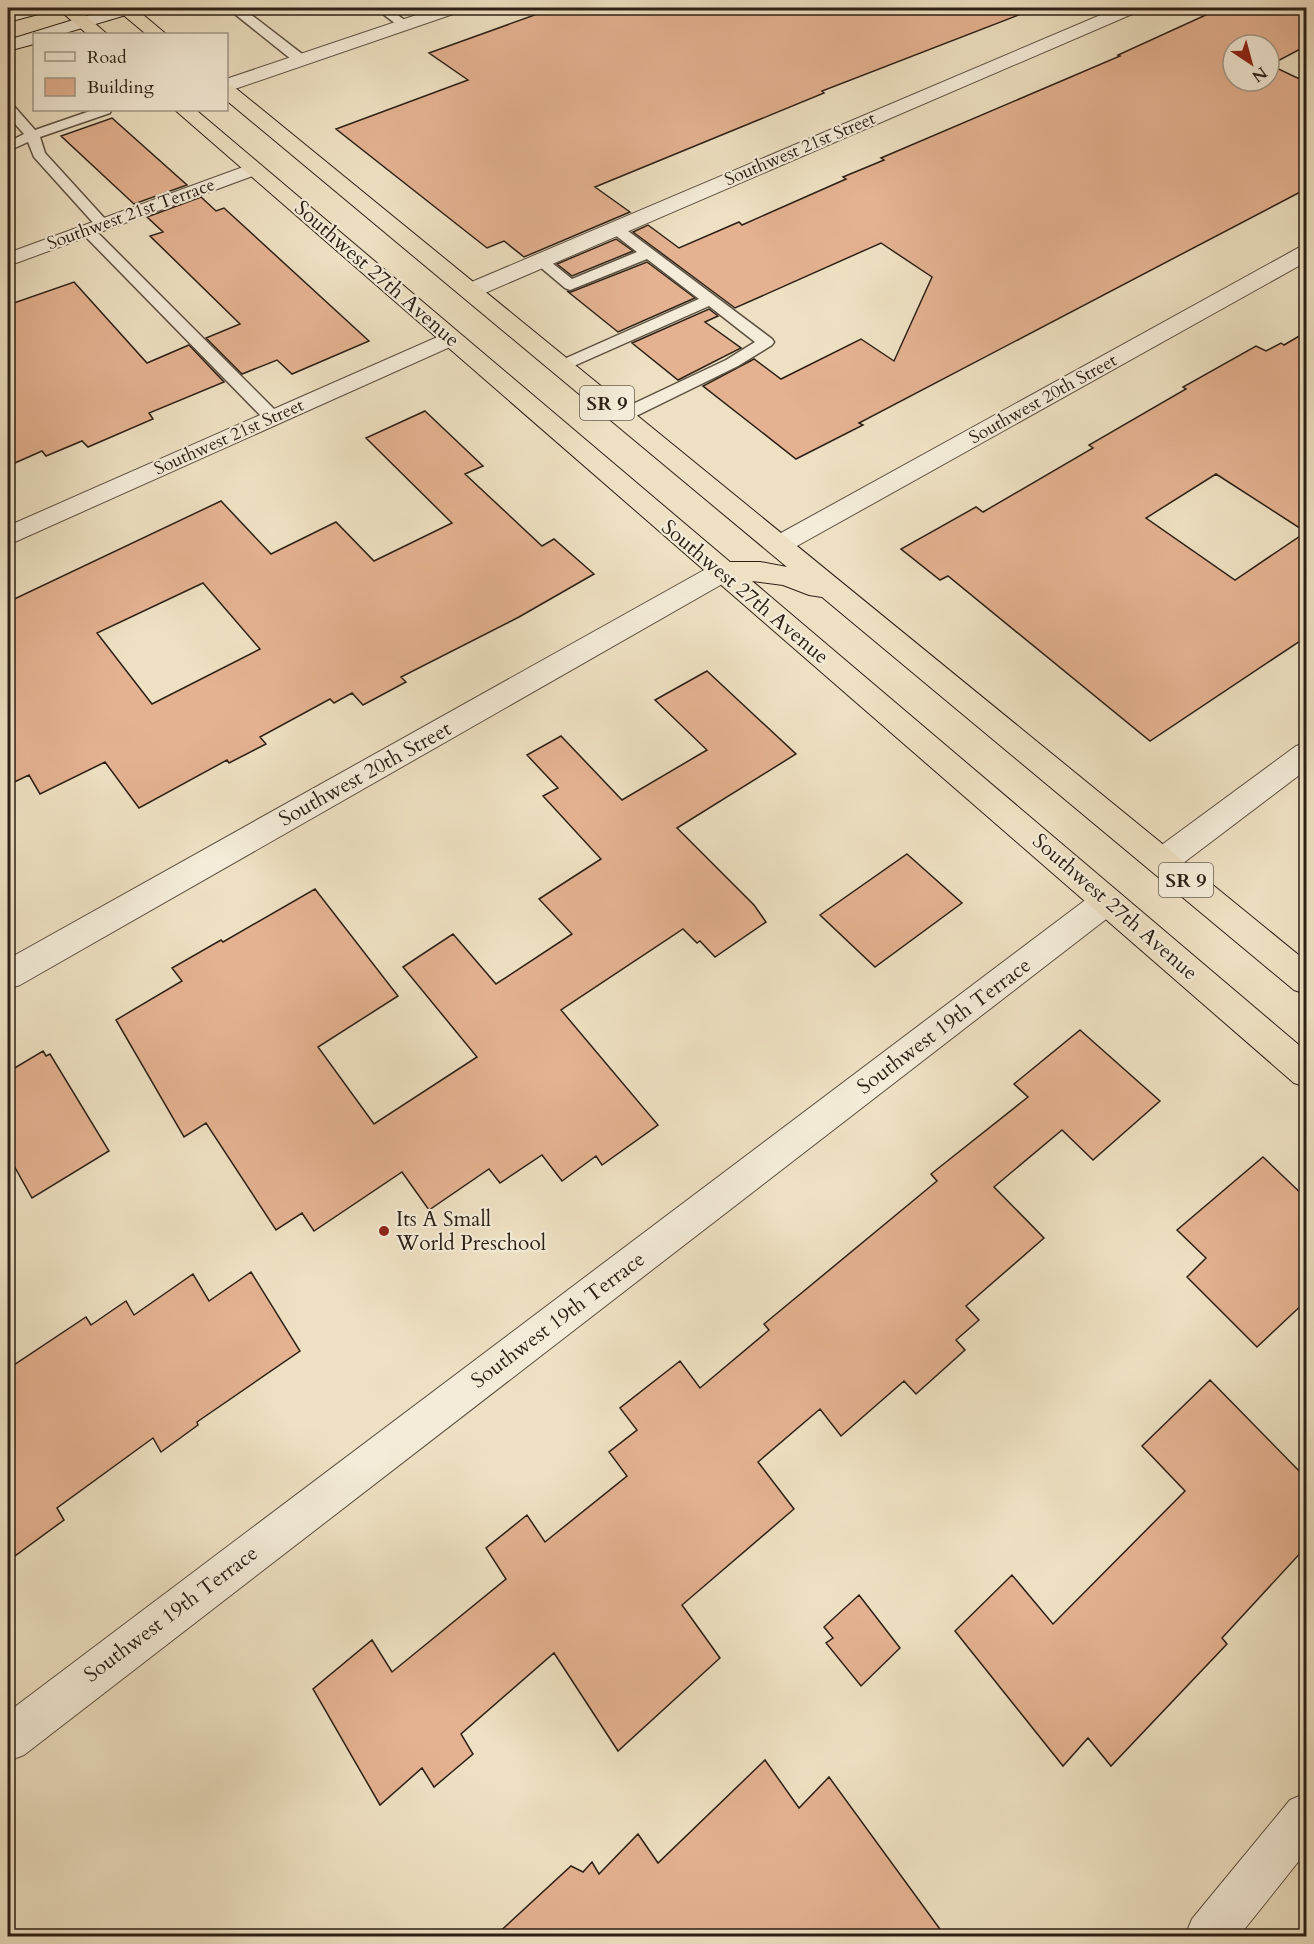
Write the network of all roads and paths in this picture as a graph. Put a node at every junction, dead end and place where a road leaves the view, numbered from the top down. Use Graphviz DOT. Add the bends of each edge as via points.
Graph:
graph roads {
  1 [pos="40,8"];
  2 [pos="66,8"];
  3 [pos="126,8"];
  4 [pos="255,8"];
  5 [pos="381,8"];
  6 [pos="453,8"];
  7 [pos="1131,8"];
  8 [pos="8,17"];
  9 [pos="83,22"];
  10 [pos="405,24"];
  11 [pos="47,33"];
  12 [pos="97,33"];
  13 [pos="156,33"];
  14 [pos="33,38"];
  15 [pos="8,46"];
  16 [pos="301,60"];
  17 [pos="228,87"];
  18 [pos="228,90"];
  19 [pos="8,108"];
  20 [pos="102,111"];
  21 [pos="186,111"];
  22 [pos="33,135"];
  23 [pos="8,147"];
  24 [pos="254,169"];
  25 [pos="94,227"];
  26 [pos="615,228"];
  27 [pos="648,253"];
  28 [pos="1306,253"];
  29 [pos="8,260"];
  30 [pos="541,261"];
  31 [pos="470,291"];
  32 [pos="710,300"];
  33 [pos="447,334"];
  34 [pos="561,366"];
  35 [pos="622,416"];
  36 [pos="273,418"];
  37 [pos="677,534"];
  38 [pos="8,536"];
  39 [pos="779,545"];
  40 [pos="722,572"];
  41 [pos="845,599"];
  42 [pos="1303,763"];
  43 [pos="1163,861"];
  44 [pos="1107,901"];
  45 [pos="8,975"];
  46 [pos="1306,980"];
  47 [pos="1306,1072"];
  48 [pos="8,1739"];
  49 [pos="1306,1816"];
  50 [pos="1209,1936"];
  1 -- 8 [label="street"];
  2 -- 9 [label="highway"];
  3 -- 9 [label="street"];
  3 -- 13 [label="highway"];
  4 -- 16 [label="lane" via="240,12"];
  5 -- 10 [label="lane"];
  6 -- 10 [label="street"];
  7 -- 26 [label="street, Southwest 21st Street"];
  9 -- 11 [label="street"];
  9 -- 12 [label="highway"];
  10 -- 16 [label="street"];
  14 -- 15 [label="street"];
  16 -- 17 [label="street"];
  18 -- 31 [label="highway, Southwest 27th Avenue / SR 9"];
  19 -- 22 [label="lane"];
  20 -- 22 [label="lane"];
  21 -- 24 [label="highway, Southwest 27th Avenue / SR 9"];
  22 -- 23 [label="lane"];
  22 -- 25 [label="lane" via="39,154"];
  24 -- 25 [label="street, Southwest 21st Terrace"];
  24 -- 33 [label="highway, Southwest 27th Avenue / SR 9"];
  25 -- 29 [label="street, Southwest 21st Terrace"];
  25 -- 36 [label="lane"];
  26 -- 27 [label="lane"];
  26 -- 30 [label="street, Southwest 21st Street"];
  27 -- 30 [label="lane" via="570,285"];
  27 -- 32 [label="lane"];
  28 -- 39 [label="street, Southwest 20th Street"];
  30 -- 31 [label="street, Southwest 21st Street"];
  31 -- 33 [label="highway" via="455,299 443,317"];
  31 -- 34 [label="highway, Southwest 27th Avenue / SR 9"];
  32 -- 34 [label="lane"];
  32 -- 35 [label="lane" via="766,342 732,363"];
  33 -- 36 [label="street, Southwest 21st Street"];
  33 -- 37 [label="highway, Southwest 27th Avenue / SR 9"];
  34 -- 35 [label="highway, Southwest 27th Avenue / SR 9"];
  35 -- 39 [label="highway, Southwest 27th Avenue / SR 9"];
  36 -- 38 [label="street, Southwest 21st Street"];
  37 -- 39 [label="highway" via="737,550"];
  37 -- 40 [label="highway, Southwest 27th Avenue / SR 9"];
  39 -- 41 [label="highway, Southwest 27th Avenue / SR 9"];
  40 -- 41 [label="highway" via="768,571"];
  40 -- 44 [label="highway, Southwest 27th Avenue / SR 9"];
  40 -- 45 [label="street, Southwest 20th Street"];
  41 -- 43 [label="highway, Southwest 27th Avenue / SR 9"];
  42 -- 43 [label="street"];
  43 -- 46 [label="highway, Southwest 27th Avenue / SR 9"];
  44 -- 47 [label="highway, Southwest 27th Avenue / SR 9"];
  44 -- 48 [label="street, Southwest 19th Terrace"];
  49 -- 50 [label="street"];
}
